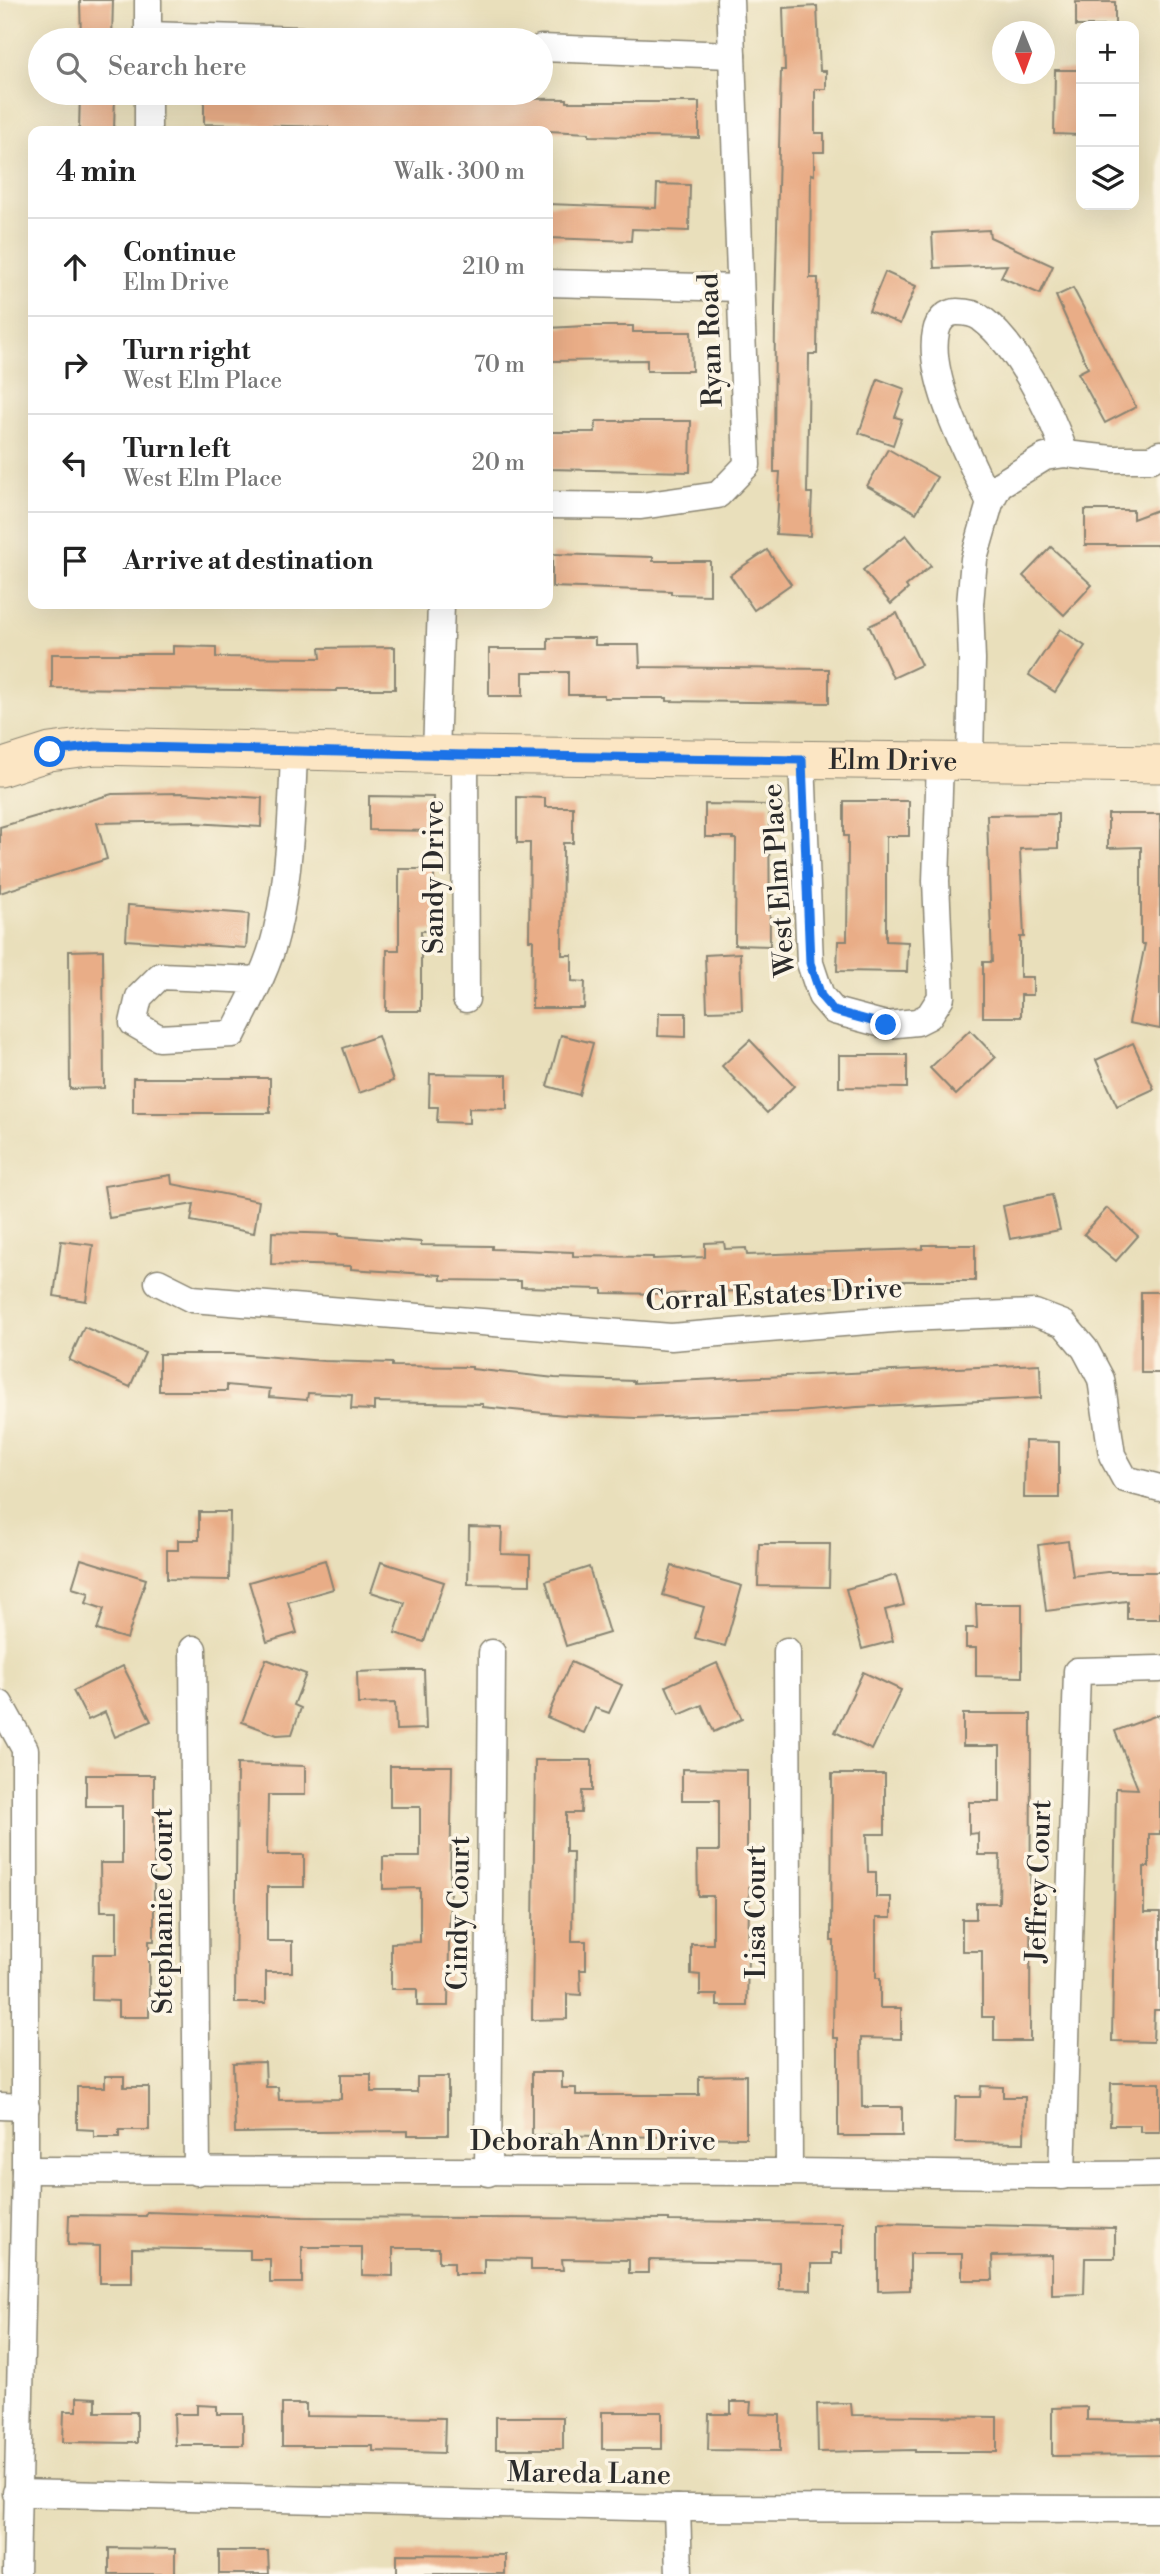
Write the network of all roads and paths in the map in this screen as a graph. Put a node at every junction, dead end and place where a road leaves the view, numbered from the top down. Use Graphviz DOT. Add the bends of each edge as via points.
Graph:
graph roads {
  1 [pos="148,0"];
  2 [pos="730,0"];
  3 [pos="148,28"];
  4 [pos="553,48"];
  5 [pos="732,55"];
  6 [pos="148,105"];
  7 [pos="148,126"];
  8 [pos="553,283"];
  9 [pos="740,288"];
  10 [pos="1065,454"];
  11 [pos="1160,454"];
  12 [pos="990,503"];
  13 [pos="553,505"];
  14 [pos="441,609"];
  15 [pos="294,751"];
  16 [pos="451,755"];
  17 [pos="802,760"];
  18 [pos="955,761"];
  19 [pos="1160,764"];
  20 [pos="0,768"];
  21 [pos="258,980"];
  22 [pos="466,999"];
  23 [pos="158,1282"];
  24 [pos="1160,1488"];
  25 [pos="193,1649"];
  26 [pos="787,1651"];
  27 [pos="492,1653"];
  28 [pos="1160,1669"];
  29 [pos="0,1704"];
  30 [pos="13,2107"];
  31 [pos="25,2170"];
  32 [pos="197,2172"];
  33 [pos="789,2172"];
  34 [pos="488,2173"];
  35 [pos="1160,2174"];
  36 [pos="1062,2176"];
  37 [pos="16,2493"];
  38 [pos="677,2508"];
  39 [pos="1160,2509"];
  40 [pos="16,2574"];
  41 [pos="679,2574"];
  1 -- 3 [label="street"];
  2 -- 5 [label="street, Ryan Road"];
  4 -- 5 [label="street"];
  5 -- 9 [label="street, Ryan Road"];
  6 -- 7 [label="street"];
  8 -- 9 [label="street"];
  9 -- 13 [label="street, Ryan Road" via="747,465 718,495 641,506"];
  10 -- 11 [label="street" via="1152,460"];
  10 -- 12 [label="street" via="1045,457 999,485"];
  10 -- 12 [label="street" via="1057,429 1020,362 1000,337 982,318 951,312 936,331 941,382 949,413"];
  12 -- 18 [label="street, West Elm Place" via="974,559 972,660"];
  14 -- 16 [label="street, Sandy Drive"];
  15 -- 16 [label="street, Elm Drive"];
  15 -- 20 [label="street, Elm Drive" via="96,746 50,752"];
  15 -- 21 [label="street" via="286,872 276,936"];
  16 -- 17 [label="street, Elm Drive"];
  16 -- 22 [label="street, Sandy Drive"];
  17 -- 18 [label="street, Elm Drive"];
  17 -- 18 [label="street, West Elm Place" via="810,963 821,996 834,1011 886,1025 929,1016 941,998 936,881"];
  18 -- 19 [label="street, Elm Drive"];
  23 -- 24 [label="street, Corral Estates Drive" via="192,1299 671,1337 905,1318 1035,1313 1064,1324 1085,1349 1101,1379 1112,1455 1125,1479"];
  25 -- 32 [label="street, Stephanie Court"];
  26 -- 33 [label="street, Lisa Court"];
  27 -- 34 [label="street, Cindy Court"];
  28 -- 36 [label="street, Jeffrey Court" via="1077,1671"];
  29 -- 30 [label="street" via="25,1749"];
  30 -- 31 [label="street"];
  31 -- 32 [label="street, Deborah Ann Drive"];
  31 -- 37 [label="street"];
  32 -- 34 [label="street, Deborah Ann Drive"];
  33 -- 34 [label="street, Deborah Ann Drive"];
  33 -- 36 [label="street, Deborah Ann Drive"];
  35 -- 36 [label="street, Deborah Ann Drive"];
  37 -- 38 [label="street, Mareda Lane"];
  37 -- 40 [label="street"];
  38 -- 39 [label="street, Mareda Lane"];
  38 -- 41 [label="street"];
}
